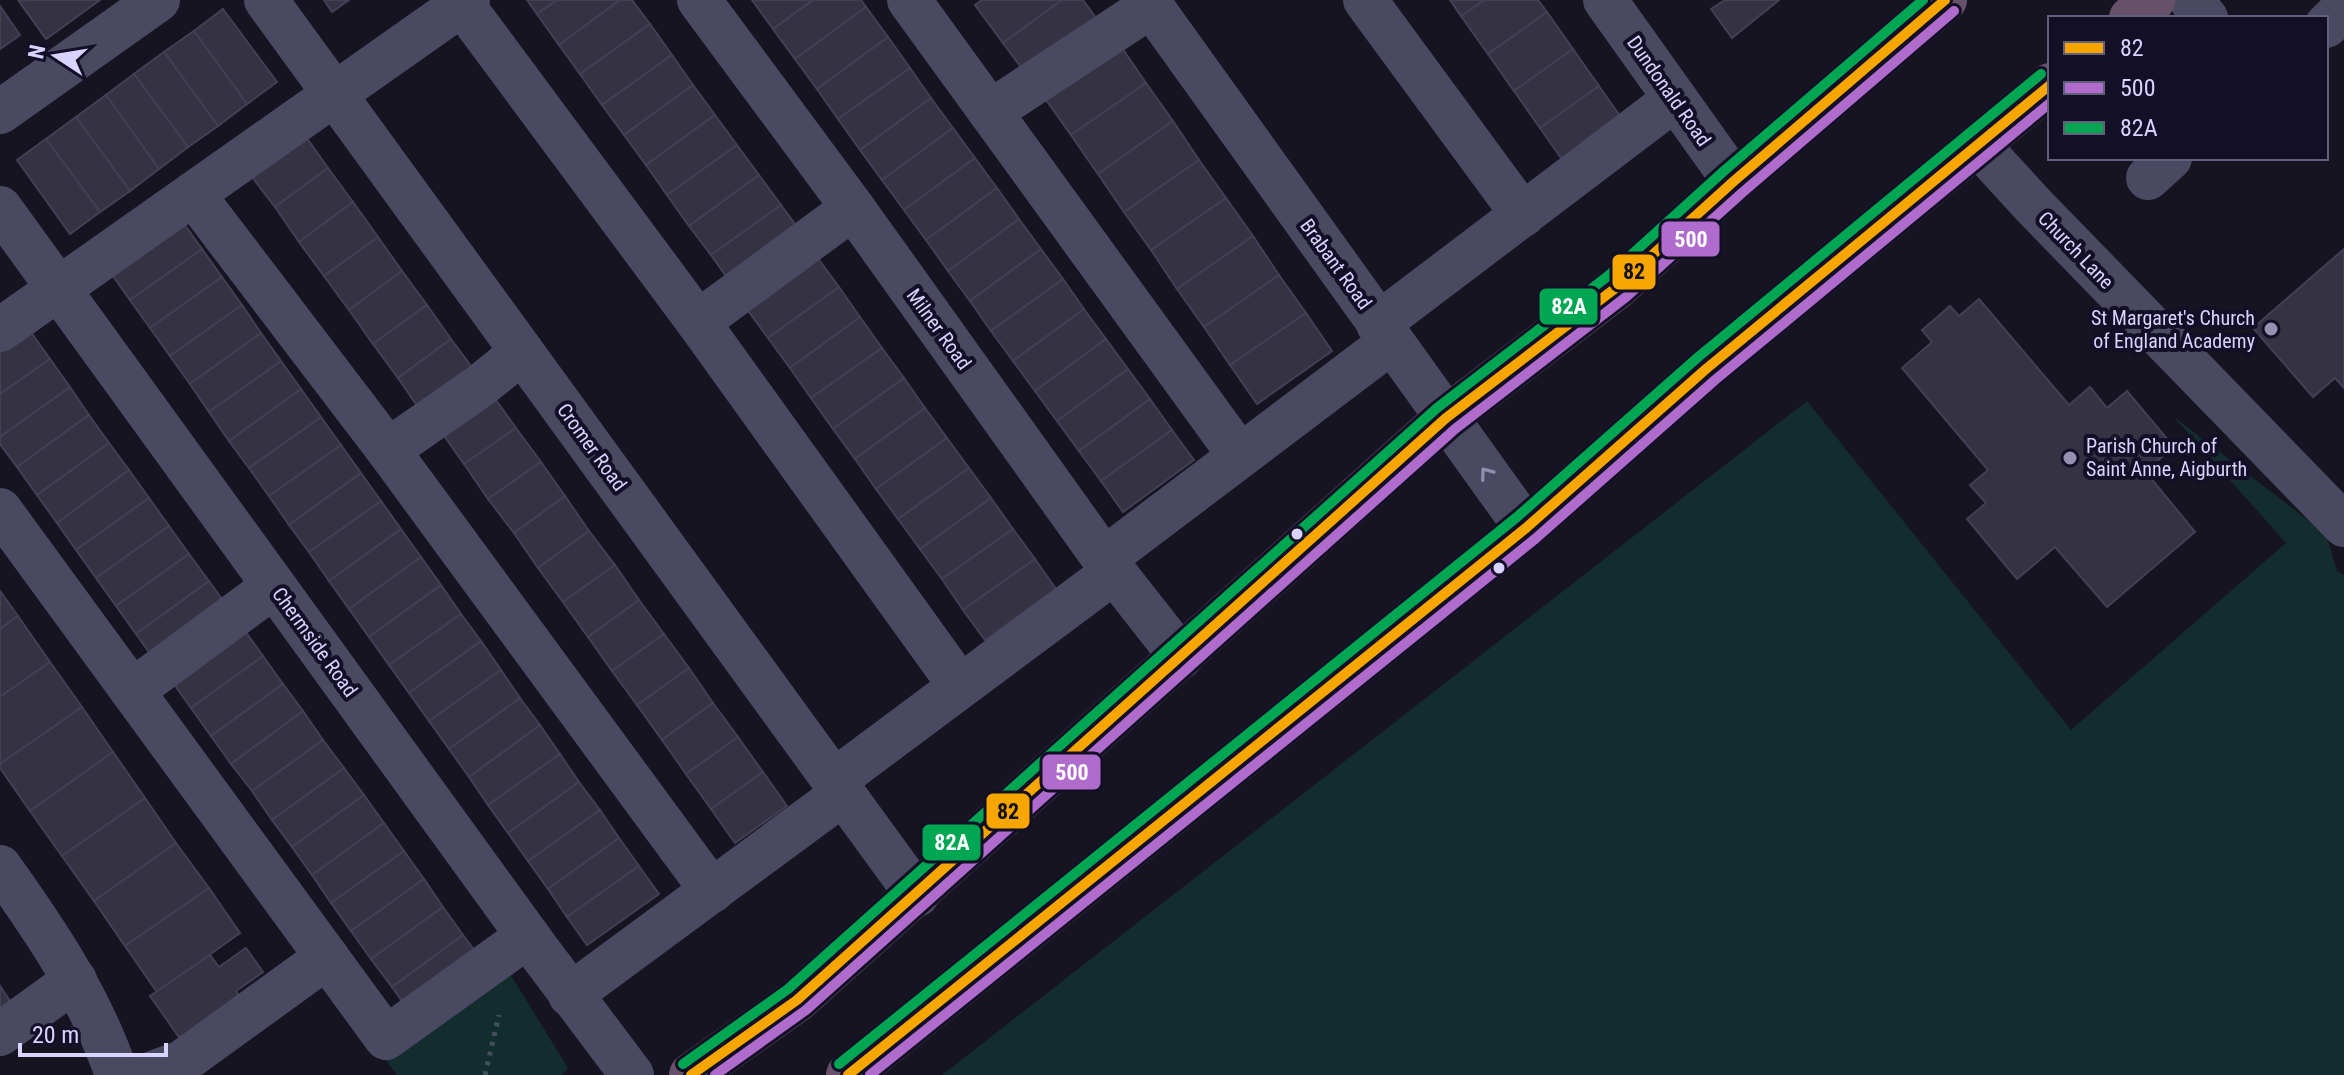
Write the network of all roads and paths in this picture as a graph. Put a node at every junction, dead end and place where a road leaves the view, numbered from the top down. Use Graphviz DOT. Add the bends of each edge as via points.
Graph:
graph roads {
  1 [pos="158,0"];
  2 [pos="266,0"];
  3 [pos="699,0"];
  4 [pos="909,0"];
  5 [pos="1365,0"];
  6 [pos="1605,0"];
  7 [pos="1945,0"];
  8 [pos="2153,0"];
  9 [pos="2191,0"];
  10 [pos="465,2"];
  11 [pos="1149,3"];
  12 [pos="2344,8"];
  13 [pos="2133,16"];
  14 [pos="2204,16"];
  15 [pos="2328,24"];
  16 [pos="2048,87"];
  17 [pos="335,95"];
  18 [pos="1675,99"];
  19 [pos="0,112"];
  20 [pos="990,112"];
  21 [pos="1978,145"];
  22 [pos="1734,181"];
  23 [pos="193,194"];
  24 [pos="0,208"];
  25 [pos="853,208"];
  26 [pos="1523,215"];
  27 [pos="58,288"];
  28 [pos="698,322"];
  29 [pos="0,330"];
  30 [pos="1384,333"];
  31 [pos="522,352"];
  32 [pos="1446,418"];
  33 [pos="388,450"];
  34 [pos="1240,456"];
  35 [pos="0,510"];
  36 [pos="2344,525"];
  37 [pos="1526,528"];
  38 [pos="1109,566"];
  39 [pos="274,586"];
  40 [pos="1181,657"];
  41 [pos="960,686"];
  42 [pos="132,691"];
  43 [pos="840,786"];
  44 [pos="0,867"];
  45 [pos="712,891"];
  46 [pos="917,895"];
  47 [pos="528,936"];
  48 [pos="327,957"];
  49 [pos="75,980"];
  50 [pos="570,995"];
  51 [pos="0,1034"];
  52 [pos="117,1075"];
  53 [pos="147,1075"];
  54 [pos="632,1075"];
  55 [pos="691,1075"];
  56 [pos="848,1075"];
  1 -- 19 [label="street"];
  2 -- 17 [label="street, Cromer Road"];
  3 -- 25 [label="street, Milner Road"];
  4 -- 20 [label="street"];
  5 -- 26 [label="street"];
  6 -- 18 [label="street, Dundonald Road"];
  7 -- 22 [label="highway"];
  8 -- 13 [label="highway"];
  9 -- 14 [label="street"];
  10 -- 17 [label="street"];
  10 -- 28 [label="street"];
  11 -- 20 [label="street"];
  11 -- 30 [label="street, Brabant Road"];
  12 -- 15 [label="street"];
  16 -- 21 [label="highway"];
  17 -- 23 [label="street"];
  17 -- 31 [label="street, Cromer Road"];
  18 -- 22 [label="street, Dundonald Road"];
  18 -- 26 [label="street"];
  20 -- 34 [label="street"];
  21 -- 36 [label="street, Church Lane"];
  21 -- 37 [label="highway" via="1706,369"];
  22 -- 32 [label="highway" via="1617,287"];
  23 -- 27 [label="street"];
  23 -- 33 [label="street"];
  24 -- 27 [label="street, Chermside Road"];
  25 -- 28 [label="street"];
  25 -- 38 [label="street, Milner Road"];
  26 -- 30 [label="street"];
  27 -- 29 [label="street"];
  27 -- 39 [label="street, Chermside Road"];
  28 -- 41 [label="street"];
  30 -- 32 [label="street, Brabant Road"];
  30 -- 34 [label="street"];
  31 -- 33 [label="street"];
  31 -- 43 [label="street, Cromer Road"];
  37 -- 32 [label="street, Brabant Road, one-way"];
  32 -- 40 [label="highway"];
  33 -- 45 [label="street"];
  34 -- 38 [label="street"];
  35 -- 42 [label="street"];
  37 -- 56 [label="highway"];
  38 -- 40 [label="street, Milner Road"];
  38 -- 41 [label="street"];
  39 -- 42 [label="street"];
  39 -- 47 [label="street, Chermside Road"];
  40 -- 46 [label="highway"];
  41 -- 43 [label="street"];
  42 -- 48 [label="street"];
  43 -- 45 [label="street"];
  43 -- 46 [label="street, Cromer Road"];
  44 -- 49 [label="street"];
  45 -- 50 [label="street"];
  46 -- 55 [label="highway" via="797,1000"];
  47 -- 48 [label="street" via="386,1038"];
  47 -- 50 [label="street, Chermside Road"];
  48 -- 53 [label="street" via="182,1062"];
  49 -- 51 [label="street"];
  49 -- 52 [label="street"];
  50 -- 54 [label="street, Chermside Road"];
}
